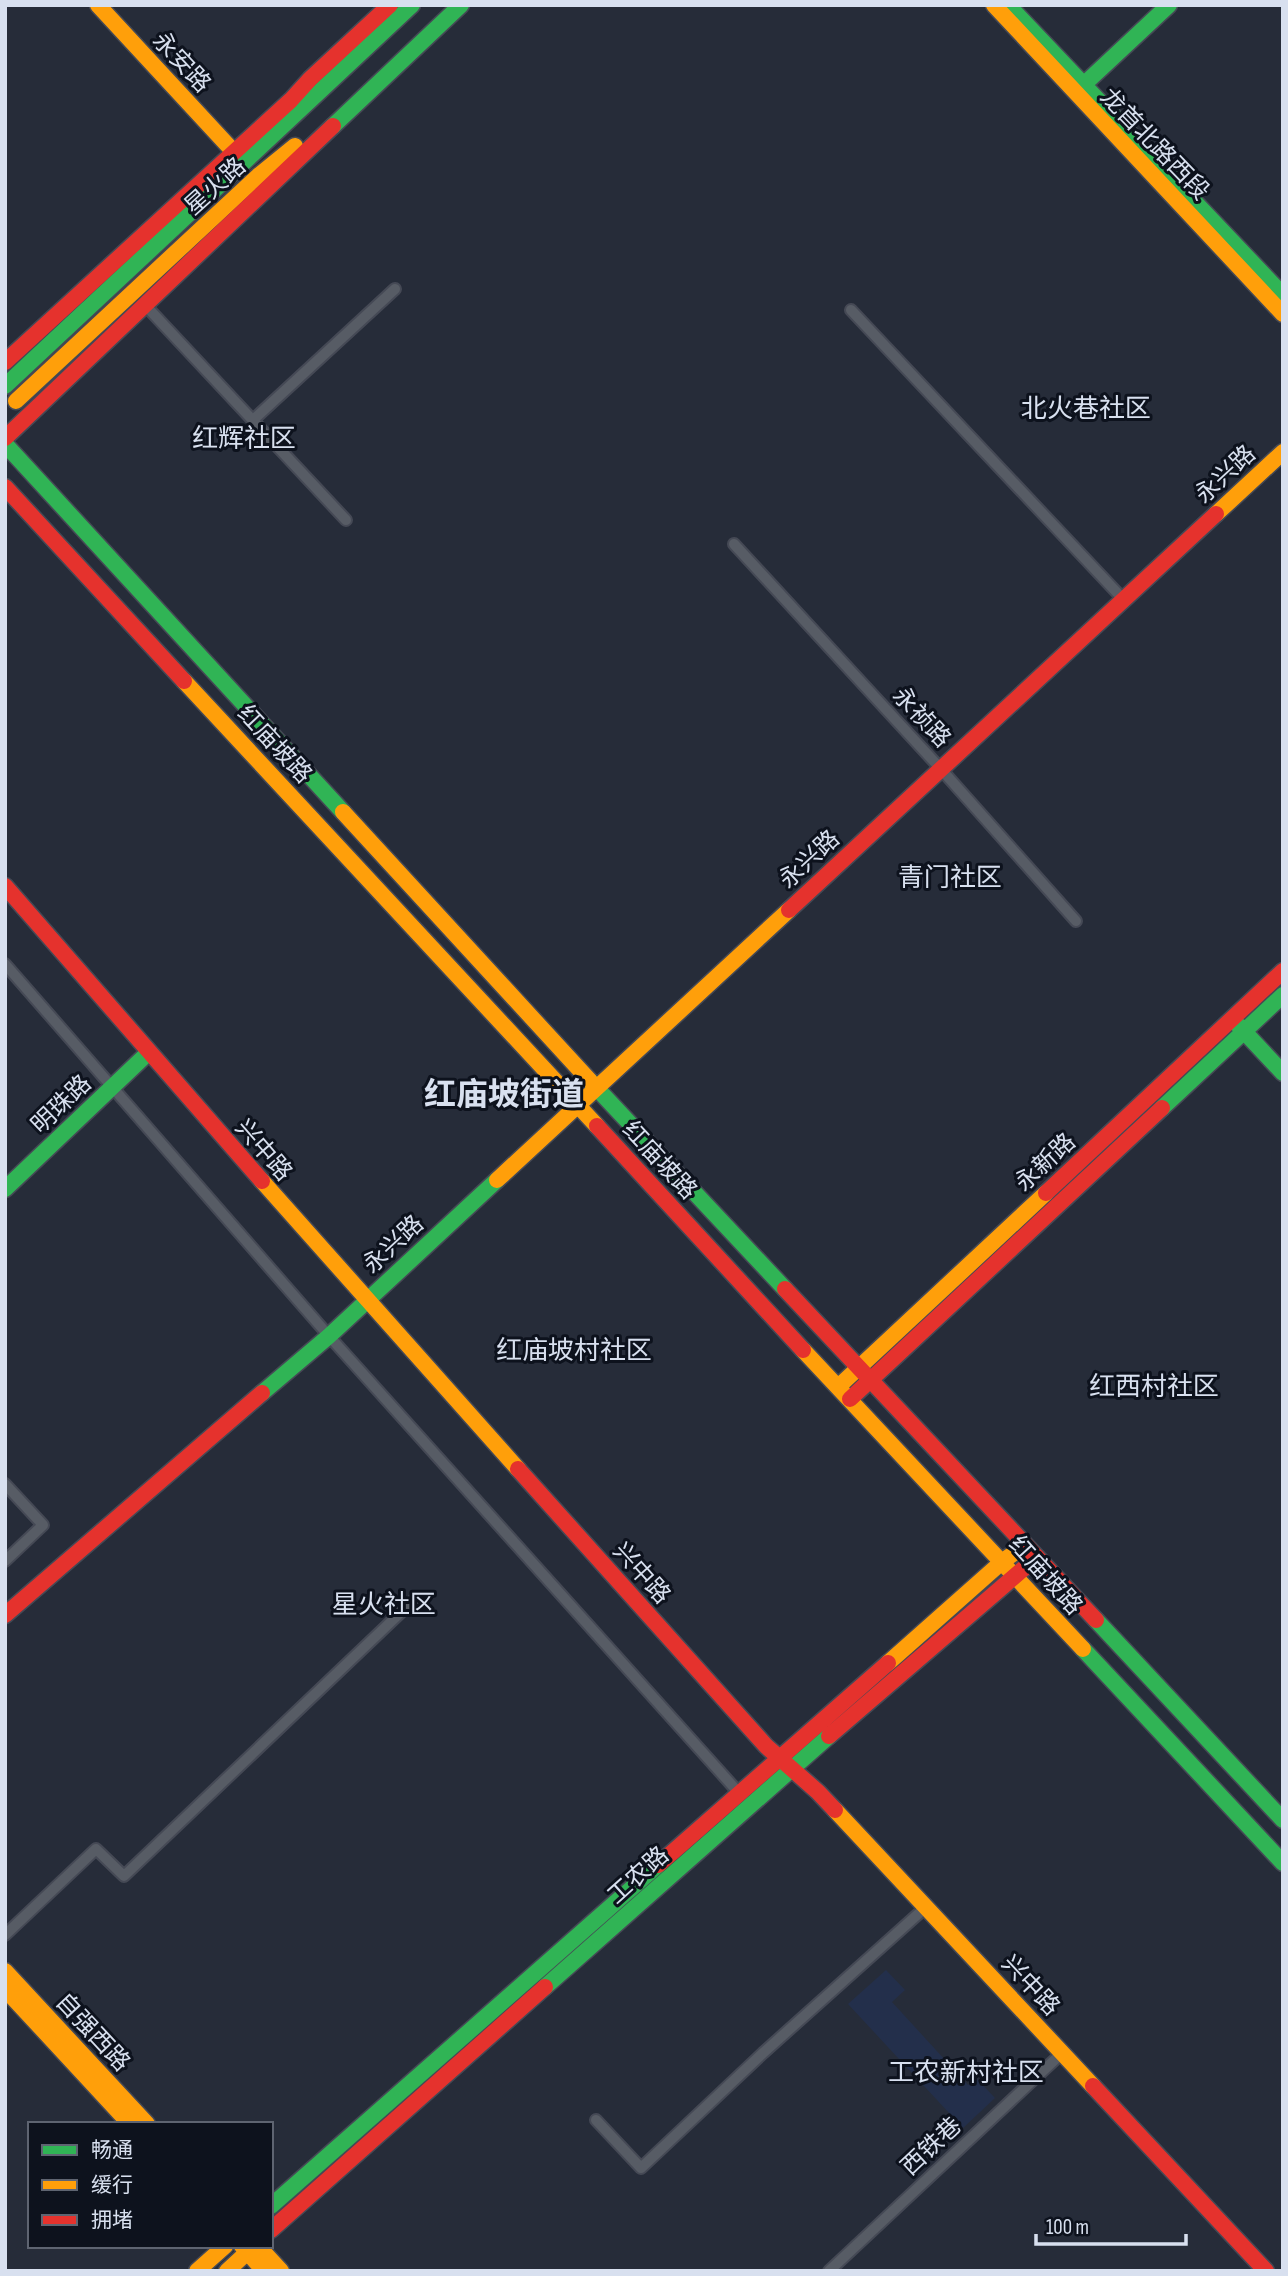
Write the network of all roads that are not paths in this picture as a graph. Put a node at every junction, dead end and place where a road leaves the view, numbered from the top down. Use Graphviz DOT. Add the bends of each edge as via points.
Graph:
graph roads {
  1 [pos="98,5"];
  2 [pos="390,5"];
  3 [pos="412,5"];
  4 [pos="446,5"];
  5 [pos="461,5"];
  6 [pos="994,5"];
  7 [pos="1008,5"];
  8 [pos="1169,5"];
  9 [pos="374,31"];
  10 [pos="1079,89"];
  11 [pos="291,100"];
  12 [pos="317,126"];
  13 [pos="275,136"];
  14 [pos="233,150"];
  15 [pos="288,167"];
  16 [pos="395,289"];
  17 [pos="1283,295"];
  18 [pos="146,306"];
  19 [pos="851,310"];
  20 [pos="1283,314"];
  21 [pos="5,362"];
  22 [pos="5,386"];
  23 [pos="16,401"];
  24 [pos="253,420"];
  25 [pos="5,438"];
  26 [pos="5,444"];
  27 [pos="1283,452"];
  28 [pos="5,487"];
  29 [pos="346,520"];
  30 [pos="734,544"];
  31 [pos="1123,599"];
  32 [pos="940,768"];
  33 [pos="5,886"];
  34 [pos="1076,921"];
  35 [pos="5,964"];
  36 [pos="1283,971"];
  37 [pos="1283,995"];
  38 [pos="1232,1018"];
  39 [pos="1244,1031"];
  40 [pos="148,1053"];
  41 [pos="1283,1073"];
  42 [pos="113,1086"];
  43 [pos="596,1086"];
  44 [pos="577,1104"];
  45 [pos="5,1189"];
  46 [pos="367,1300"];
  47 [pos="329,1336"];
  48 [pos="858,1367"];
  49 [pos="870,1381"];
  50 [pos="838,1387"];
  51 [pos="850,1399"];
  52 [pos="5,1483"];
  53 [pos="1024,1546"];
  54 [pos="1038,1557"];
  55 [pos="5,1561"];
  56 [pos="1003,1561"];
  57 [pos="1014,1576"];
  58 [pos="417,1597"];
  59 [pos="5,1615"];
  60 [pos="785,1763"];
  61 [pos="739,1793"];
  62 [pos="1283,1820"];
  63 [pos="1283,1863"];
  64 [pos="926,1907"];
  65 [pos="5,1935"];
  66 [pos="5,1971"];
  67 [pos="5,1989"];
  68 [pos="1062,2053"];
  69 [pos="596,2120"];
  70 [pos="129,2122"];
  71 [pos="145,2122"];
  72 [pos="273,2204"];
  73 [pos="273,2228"];
  74 [pos="223,2248"];
  75 [pos="250,2248"];
  76 [pos="197,2271"];
  77 [pos="227,2271"];
  78 [pos="264,2271"];
  79 [pos="281,2271"];
  80 [pos="828,2271"];
  81 [pos="1266,2271"];
  1 -- 14 [label="main road, 永安路"];
  2 -- 9 [label="main road"];
  3 -- 9 [label="main road, 星火路"];
  4 -- 12 [label="main road, 星火路"];
  5 -- 15 [label="main road"];
  6 -- 10 [label="main road, 龙首北路西段"];
  7 -- 10 [label="main road, 龙首北路西段"];
  8 -- 10 [label="main road"];
  9 -- 11 [label="main road"];
  9 -- 13 [label="main road, 星火路"];
  10 -- 17 [label="main road, 龙首北路西段"];
  10 -- 20 [label="main road, 龙首北路西段"];
  11 -- 13 [label="main road"];
  11 -- 14 [label="main road"];
  12 -- 15 [label="main road"];
  12 -- 23 [label="main road, 星火路"];
  13 -- 22 [label="main road, 星火路"];
  14 -- 21 [label="main road"];
  15 -- 18 [label="main road"];
  16 -- 24 [label="street"];
  18 -- 24 [label="street"];
  18 -- 25 [label="main road"];
  19 -- 31 [label="street"];
  24 -- 29 [label="street"];
  26 -- 43 [label="main road, 红庙坡路"];
  27 -- 31 [label="main road, 永兴路"];
  28 -- 44 [label="main road, 红庙坡路"];
  30 -- 32 [label="street, 永祯路"];
  31 -- 32 [label="main road, 永兴路"];
  32 -- 34 [label="street, 永祯路"];
  32 -- 43 [label="main road, 永兴路"];
  33 -- 40 [label="main road, 兴中路"];
  35 -- 42 [label="street"];
  36 -- 38 [label="main road, 永新路"];
  37 -- 39 [label="main road, 永新路"];
  38 -- 39 [label="main road"];
  38 -- 48 [label="main road, 永新路"];
  39 -- 41 [label="main road"];
  39 -- 49 [label="main road, 永新路"];
  40 -- 42 [label="main road, 明珠路"];
  40 -- 46 [label="main road, 兴中路"];
  42 -- 45 [label="main road, 明珠路"];
  42 -- 47 [label="street"];
  43 -- 44 [label="main road, 永兴路"];
  43 -- 48 [label="main road, 红庙坡路"];
  44 -- 46 [label="main road, 永兴路"];
  44 -- 50 [label="main road, 红庙坡路"];
  46 -- 47 [label="main road, 永兴路"];
  46 -- 60 [label="main road, 兴中路"];
  47 -- 59 [label="main road, 永兴路"];
  47 -- 61 [label="street"];
  48 -- 49 [label="main road, 红庙坡路"];
  48 -- 50 [label="main road, 永新路"];
  49 -- 51 [label="main road, 永新路"];
  49 -- 53 [label="main road, 红庙坡路"];
  50 -- 51 [label="main road, 红庙坡路"];
  51 -- 56 [label="main road, 红庙坡路"];
  52 -- 55 [label="street" via="43,1525"];
  53 -- 54 [label="main road, 红庙坡路"];
  53 -- 56 [label="main road, 工农路"];
  54 -- 57 [label="main road, 工农路"];
  54 -- 62 [label="main road, 红庙坡路"];
  56 -- 57 [label="main road, 红庙坡路"];
  56 -- 60 [label="main road, 工农路"];
  57 -- 60 [label="main road, 工农路"];
  57 -- 63 [label="main road, 红庙坡路"];
  58 -- 65 [label="street" via="124,1876 96,1849"];
  60 -- 61 [label="main road, 工农路"];
  60 -- 64 [label="main road, 兴中路"];
  60 -- 73 [label="main road, 工农路"];
  61 -- 72 [label="main road, 工农路"];
  64 -- 68 [label="main road, 兴中路"];
  64 -- 69 [label="street" via="641,2168"];
  66 -- 71 [label="main road, 自强西路"];
  67 -- 70 [label="main road, 自强西路"];
  68 -- 80 [label="street, 西铁巷"];
  68 -- 81 [label="main road, 兴中路"];
  74 -- 76 [label="main road"];
  75 -- 77 [label="main road"];
  75 -- 78 [label="main road"];
  75 -- 79 [label="main road"];
}
